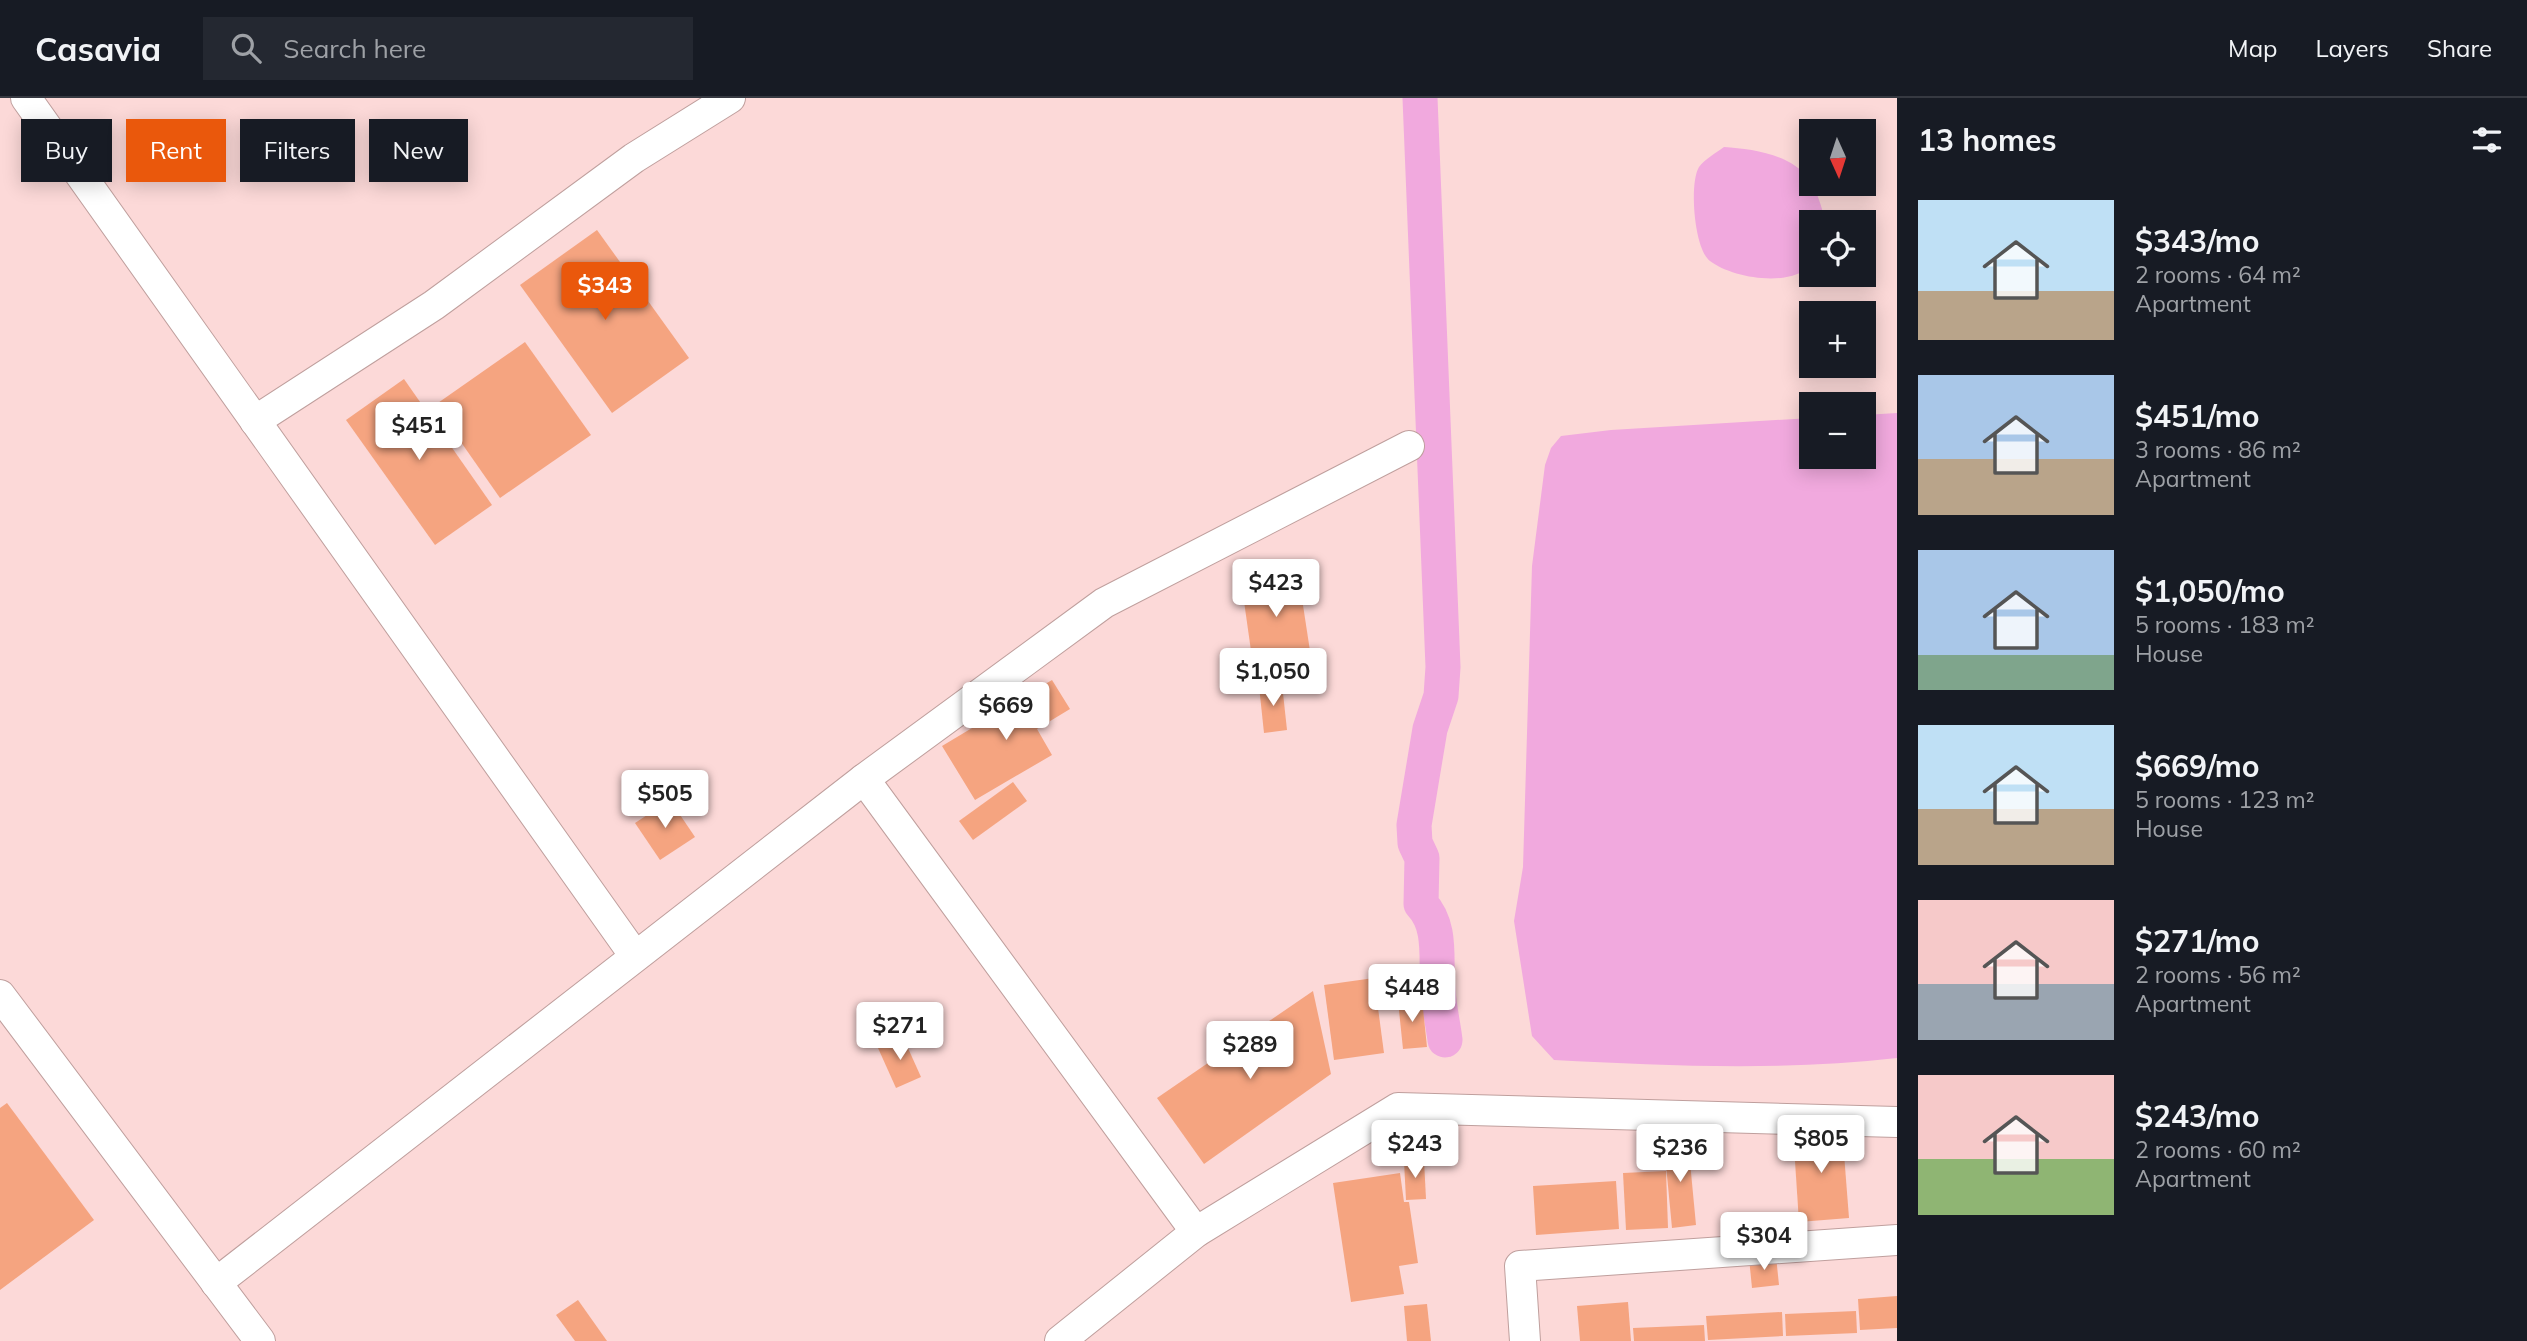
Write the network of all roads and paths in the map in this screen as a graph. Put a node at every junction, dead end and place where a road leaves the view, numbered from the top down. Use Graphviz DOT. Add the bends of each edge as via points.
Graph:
graph roads {
  1 [pos="26,98"];
  2 [pos="730,98"];
  3 [pos="255,421"];
  4 [pos="1409,446"];
  5 [pos="864,779"];
  6 [pos="635,956"];
  7 [pos="0,995"];
  8 [pos="1897,1122"];
  9 [pos="1196,1231"];
  10 [pos="1897,1240"];
  11 [pos="216,1283"];
  12 [pos="260,1341"];
  13 [pos="1060,1341"];
  14 [pos="1525,1341"];
  1 -- 3 [label="street"];
  2 -- 3 [label="street" via="634,158 434,305"];
  3 -- 6 [label="street"];
  4 -- 5 [label="street" via="1104,603"];
  5 -- 6 [label="street"];
  5 -- 9 [label="street"];
  6 -- 11 [label="street"];
  7 -- 11 [label="street"];
  8 -- 9 [label="street" via="1398,1108"];
  9 -- 13 [label="street"];
  10 -- 14 [label="street" via="1520,1266"];
  11 -- 12 [label="street"];
}
